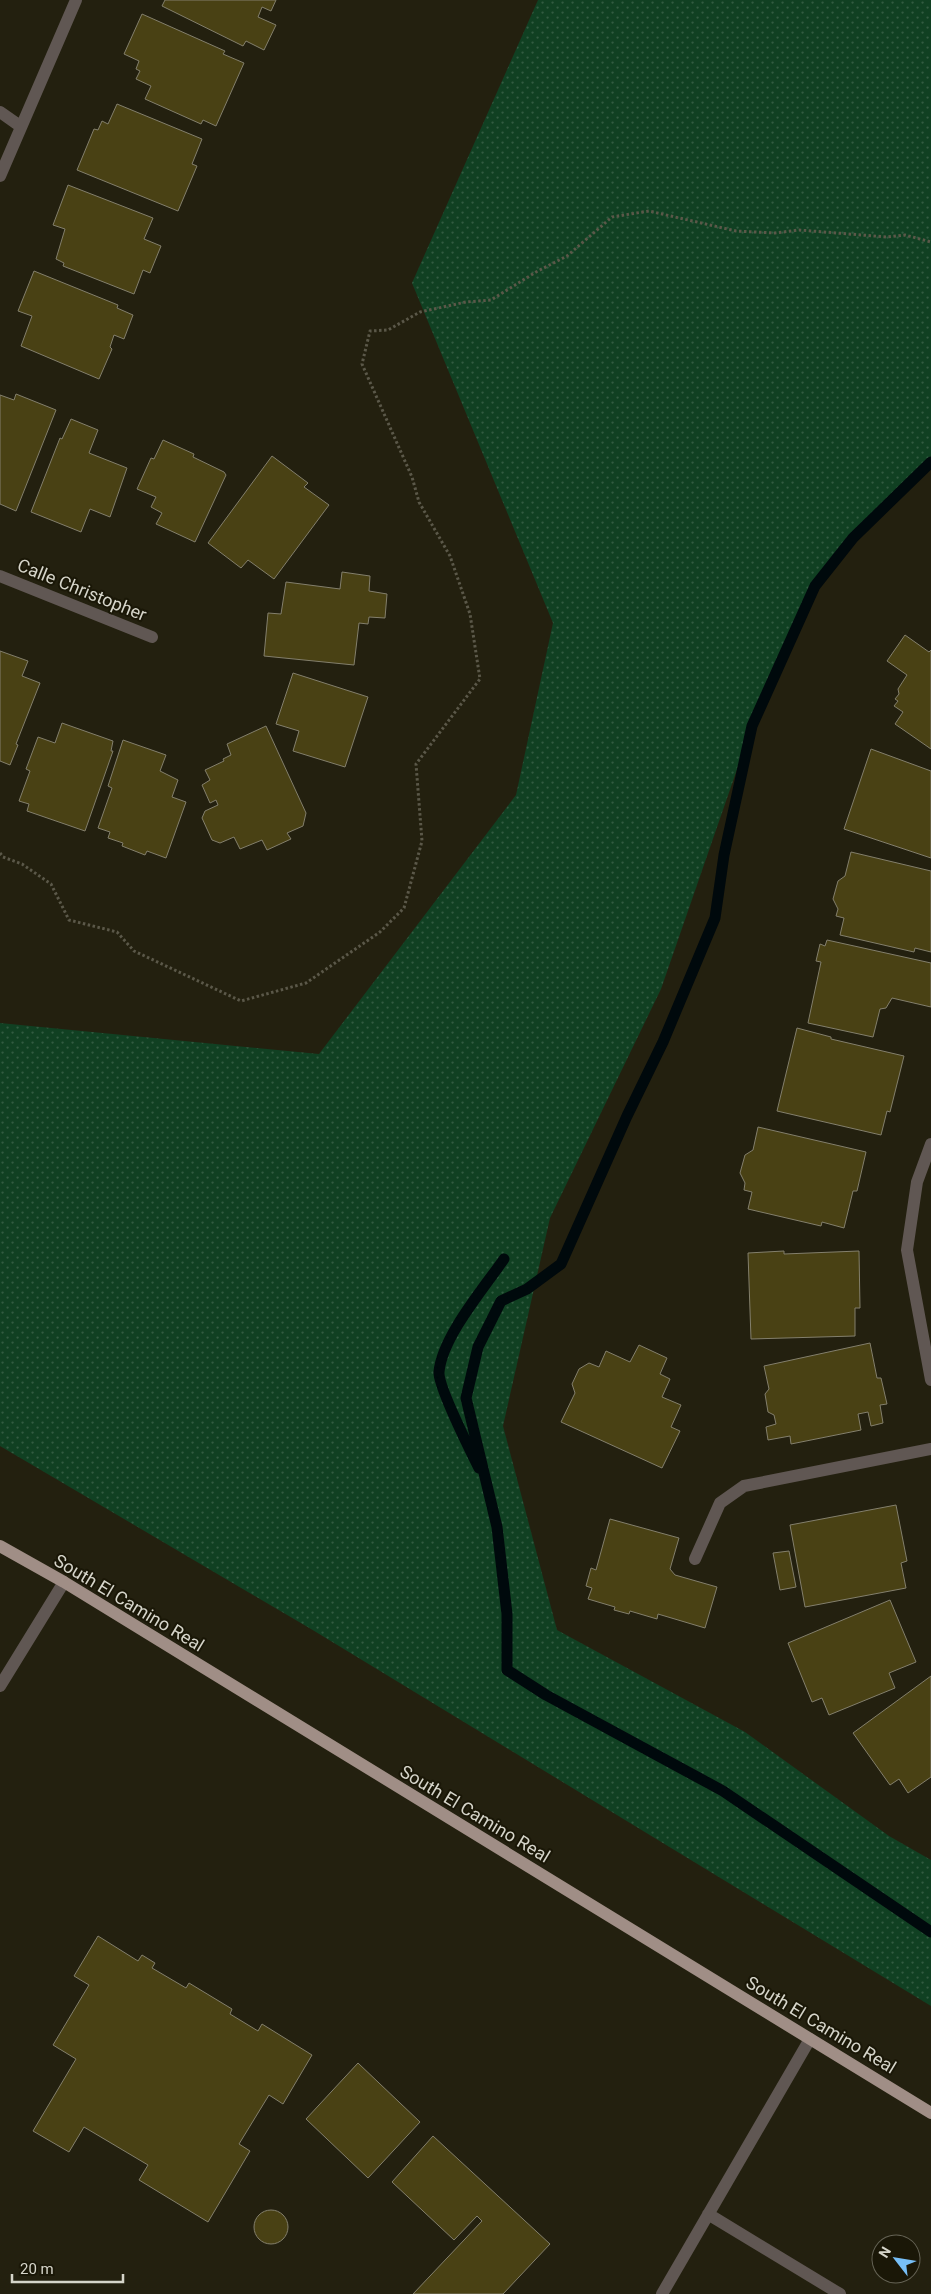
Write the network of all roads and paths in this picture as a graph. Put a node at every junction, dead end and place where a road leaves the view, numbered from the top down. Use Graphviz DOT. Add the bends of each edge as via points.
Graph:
graph roads {
  1 [pos="76,0"];
  2 [pos="0,112"];
  3 [pos="20,126"];
  4 [pos="0,176"];
  5 [pos="931,242"];
  6 [pos="0,576"];
  7 [pos="152,637"];
  8 [pos="0,853"];
  9 [pos="931,1144"];
  10 [pos="931,1380"];
  11 [pos="931,1449"];
  12 [pos="0,1546"];
  13 [pos="695,1559"];
  14 [pos="64,1582"];
  15 [pos="0,1686"];
  16 [pos="810,2039"];
  17 [pos="931,2113"];
  18 [pos="708,2214"];
  19 [pos="662,2294"];
  20 [pos="840,2294"];
  1 -- 3 [label="street"];
  2 -- 3 [label="street"];
  3 -- 4 [label="street"];
  5 -- 8 [label="path" via="905,235 736,231 649,212 612,217 567,256 491,300 420,312 388,330 370,331 362,364 412,477 419,502 450,556 470,614 480,679 416,764 422,841 404,908 380,932 306,983 241,1001 134,951 117,932 69,920 50,884"];
  6 -- 7 [label="street, Calle Christopher"];
  9 -- 10 [label="street" via="917,1182 907,1250"];
  11 -- 13 [label="street" via="744,1486 720,1502"];
  12 -- 14 [label="main road, South El Camino Real"];
  14 -- 15 [label="street"];
  14 -- 16 [label="main road, South El Camino Real"];
  16 -- 17 [label="main road, South El Camino Real"];
  16 -- 18 [label="street"];
  18 -- 19 [label="street"];
  18 -- 20 [label="street"];
}
